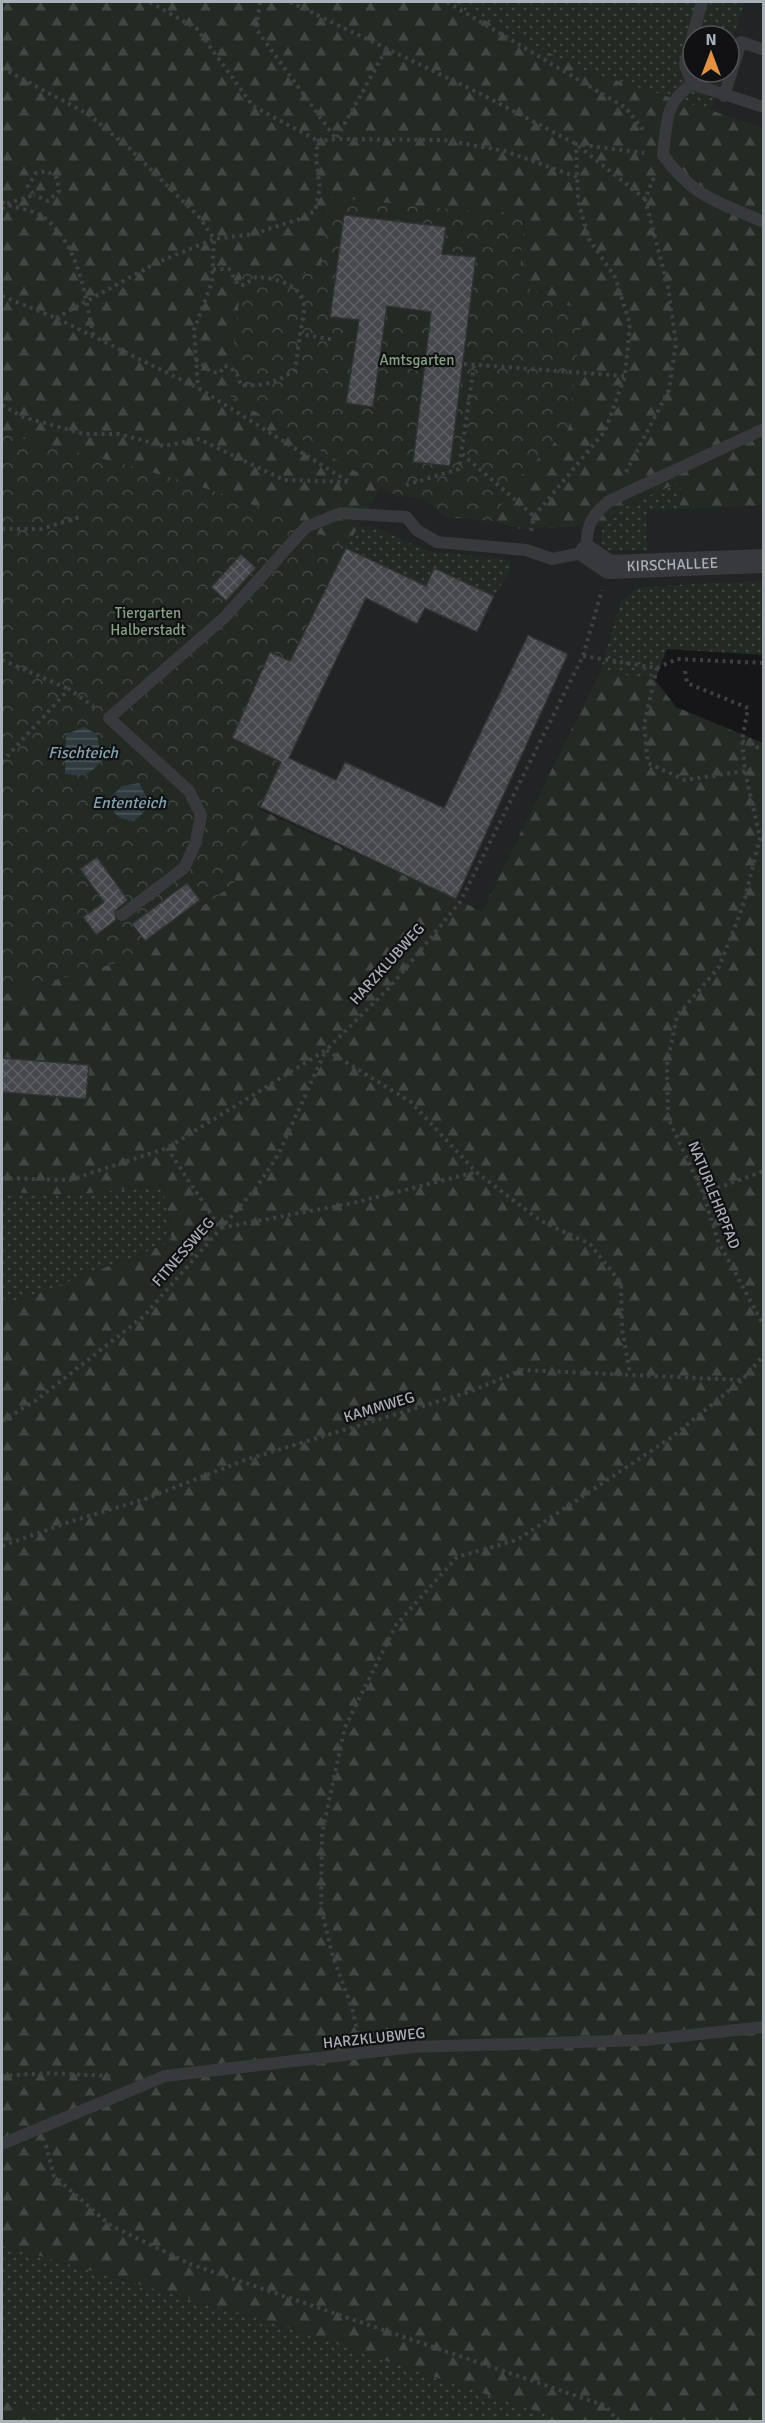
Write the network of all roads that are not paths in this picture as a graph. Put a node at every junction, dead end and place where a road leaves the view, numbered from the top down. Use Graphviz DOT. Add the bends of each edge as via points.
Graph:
graph roads {
  1 [pos="702,2"];
  2 [pos="696,24"];
  3 [pos="762,49"];
  4 [pos="692,84"];
  5 [pos="724,96"];
  6 [pos="764,107"];
  7 [pos="764,222"];
  8 [pos="764,429"];
  9 [pos="587,552"];
  10 [pos="764,561"];
  11 [pos="122,915"];
  12 [pos="764,2027"];
  13 [pos="2,2144"];
  1 -- 2 [label="lane"];
  3 -- 5 [label="lane" via="741,42"];
  4 -- 5 [label="lane"];
  4 -- 7 [label="lane" via="677,94 668,111 663,155 681,180 701,195"];
  5 -- 6 [label="lane"];
  8 -- 9 [label="lane" via="611,500 589,522"];
  9 -- 10 [label="street, KIRSCHALLEE" via="609,567"];
  9 -- 11 [label="lane" via="552,559 526,550 437,542 417,530 406,517 341,513 306,527 225,617 109,718 189,791 201,815 196,842 184,868"];
  12 -- 13 [label="lane, HARZKLUBWEG" via="645,2040 412,2047 165,2076"];
}
